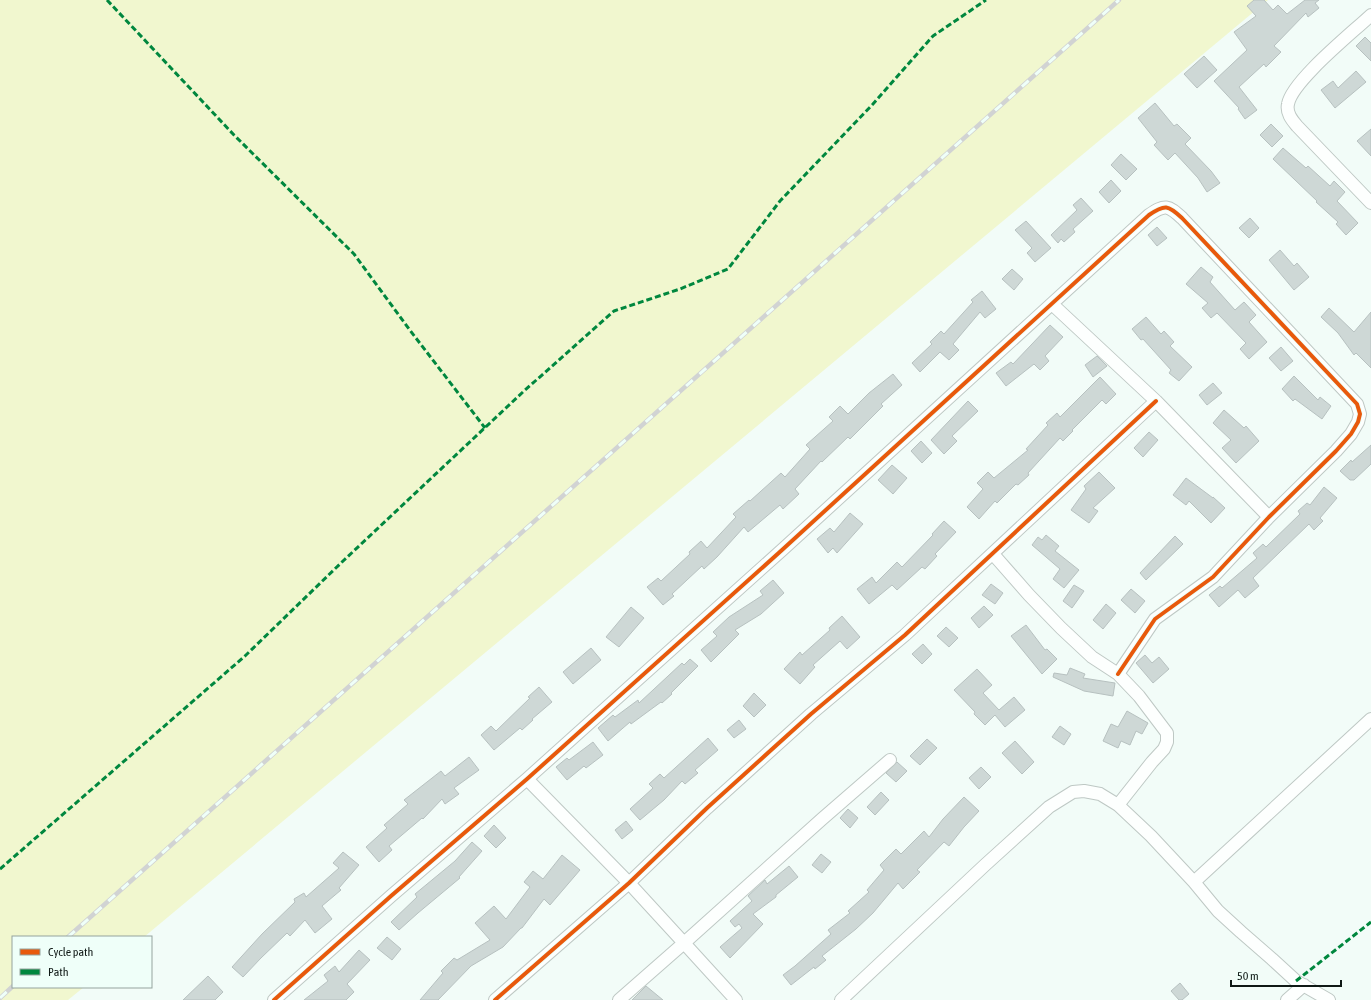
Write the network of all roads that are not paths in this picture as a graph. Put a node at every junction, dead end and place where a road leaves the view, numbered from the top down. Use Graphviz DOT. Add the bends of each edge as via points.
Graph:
graph roads {
  1 [pos="1371,15"];
  2 [pos="1371,204"];
  3 [pos="1052,304"];
  4 [pos="1156,401"];
  5 [pos="1269,517"];
  6 [pos="993,554"];
  7 [pos="1118,674"];
  8 [pos="1369,726"];
  9 [pos="890,760"];
  10 [pos="527,779"];
  11 [pos="1118,805"];
  12 [pos="1194,882"];
  13 [pos="629,883"];
  14 [pos="684,943"];
  15 [pos="1304,985"];
  16 [pos="274,1000"];
  17 [pos="495,1000"];
  18 [pos="619,1000"];
  19 [pos="736,1000"];
  20 [pos="841,1000"];
  21 [pos="1287,1000"];
  22 [pos="1329,1000"];
  1 -- 2 [label="street" via="1302,79 1288,105 1289,116 1297,126"];
  3 -- 4 [label="street"];
  3 -- 5 [label="street" via="1149,215 1166,207 1182,218 1357,404 1360,414 1351,434 1336,451"];
  3 -- 10 [label="street"];
  4 -- 5 [label="street"];
  4 -- 6 [label="street"];
  5 -- 7 [label="street" via="1213,577 1155,619"];
  6 -- 7 [label="street" via="1029,595 1092,657"];
  6 -- 13 [label="street" via="905,635 811,714 707,808"];
  7 -- 11 [label="street" via="1163,726 1167,733 1167,742"];
  8 -- 12 [label="street"];
  9 -- 14 [label="street"];
  10 -- 13 [label="street"];
  10 -- 16 [label="street"];
  11 -- 12 [label="street"];
  11 -- 20 [label="street" via="1100,794 1084,791 1073,792 1049,807"];
  12 -- 15 [label="street" via="1218,911 1296,981"];
  13 -- 14 [label="street"];
  13 -- 17 [label="street"];
  14 -- 18 [label="street"];
  14 -- 19 [label="street"];
  15 -- 21 [label="street"];
  15 -- 22 [label="street"];
}
